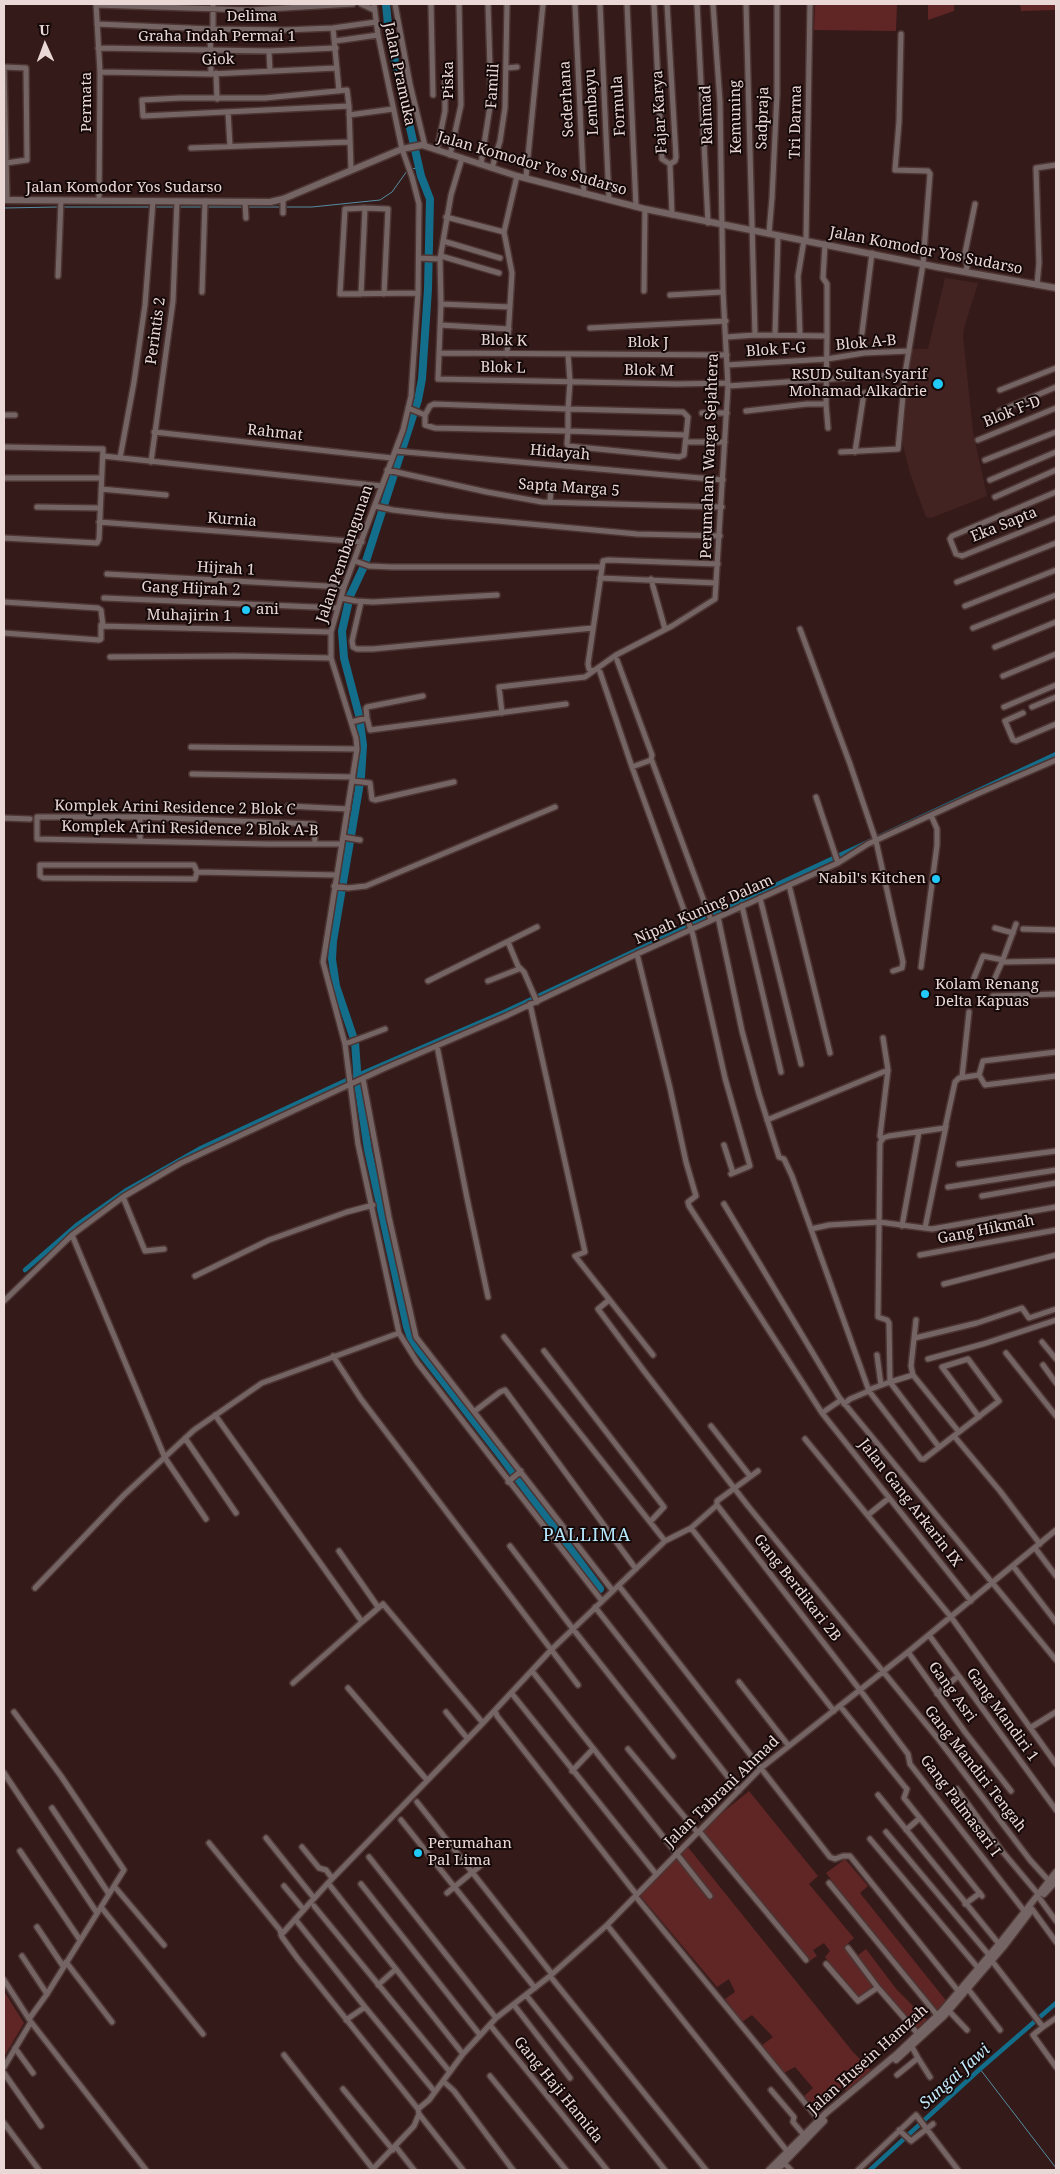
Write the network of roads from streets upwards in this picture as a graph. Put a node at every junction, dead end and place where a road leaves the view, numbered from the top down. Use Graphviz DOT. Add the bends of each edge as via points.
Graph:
graph roads {
  1 [pos="96,4"];
  2 [pos="353,4"];
  3 [pos="361,4"];
  4 [pos="395,4"];
  5 [pos="431,4"];
  6 [pos="459,4"];
  7 [pos="488,4"];
  8 [pos="507,4"];
  9 [pos="543,4"];
  10 [pos="575,4"];
  11 [pos="600,4"];
  12 [pos="627,4"];
  13 [pos="654,4"];
  14 [pos="667,4"];
  15 [pos="697,4"];
  16 [pos="713,4"];
  17 [pos="746,4"];
  18 [pos="777,4"];
  19 [pos="810,4"];
  20 [pos="213,6"];
  21 [pos="374,7"];
  22 [pos="376,22"];
  23 [pos="97,24"];
  24 [pos="333,28"];
  25 [pos="212,29"];
  26 [pos="378,34"];
  27 [pos="901,34"];
  28 [pos="335,41"];
  29 [pos="98,48"];
  30 [pos="336,48"];
  31 [pos="211,50"];
  32 [pos="269,51"];
  33 [pos="517,67"];
  34 [pos="337,68"];
  35 [pos="506,68"];
  36 [pos="270,71"];
  37 [pos="100,72"];
  38 [pos="214,73"];
  39 [pos="445,81"];
  40 [pos="339,91"];
  41 [pos="432,94"];
  42 [pos="217,99"];
  43 [pos="225,99"];
  44 [pos="349,106"];
  45 [pos="393,109"];
  46 [pos="226,112"];
  47 [pos="349,115"];
  48 [pos="349,142"];
  49 [pos="230,146"];
  50 [pos="422,146"];
  51 [pos="192,148"];
  52 [pos="405,148"];
  53 [pos="437,150"];
  54 [pos="450,155"];
  55 [pos="462,158"];
  56 [pos="6,163"];
  57 [pos="481,164"];
  58 [pos="670,164"];
  59 [pos="1056,165"];
  60 [pos="492,168"];
  61 [pos="351,169"];
  62 [pos="517,176"];
  63 [pos="526,177"];
  64 [pos="584,194"];
  65 [pos="5,200"];
  66 [pos="609,200"];
  67 [pos="98,201"];
  68 [pos="61,202"];
  69 [pos="153,203"];
  70 [pos="205,203"];
  71 [pos="177,204"];
  72 [pos="975,204"];
  73 [pos="245,205"];
  74 [pos="636,207"];
  75 [pos="365,208"];
  76 [pos="645,209"];
  77 [pos="672,215"];
  78 [pos="446,217"];
  79 [pos="246,218"];
  80 [pos="708,223"];
  81 [pos="722,226"];
  82 [pos="751,230"];
  83 [pos="504,232"];
  84 [pos="769,234"];
  85 [pos="778,235"];
  86 [pos="805,240"];
  87 [pos="443,241"];
  88 [pos="825,244"];
  89 [pos="872,253"];
  90 [pos="423,258"];
  91 [pos="438,258"];
  92 [pos="500,258"];
  93 [pos="923,264"];
  94 [pos="965,272"];
  95 [pos="499,273"];
  96 [pos="58,276"];
  97 [pos="1037,285"];
  98 [pos="1056,288"];
  99 [pos="202,292"];
  100 [pos="644,292"];
  101 [pos="723,292"];
  102 [pos="418,293"];
  103 [pos="361,294"];
  104 [pos="384,294"];
  105 [pos="670,295"];
  106 [pos="442,304"];
  107 [pos="510,307"];
  108 [pos="726,321"];
  109 [pos="440,325"];
  110 [pos="590,328"];
  111 [pos="509,329"];
  112 [pos="862,333"];
  113 [pos="755,335"];
  114 [pos="775,335"];
  115 [pos="800,336"];
  116 [pos="827,336"];
  117 [pos="727,337"];
  118 [pos="909,351"];
  119 [pos="438,353"];
  120 [pos="507,354"];
  121 [pos="568,354"];
  122 [pos="727,355"];
  123 [pos="827,359"];
  124 [pos="728,365"];
  125 [pos="1056,368"];
  126 [pos="905,374"];
  127 [pos="827,380"];
  128 [pos="570,382"];
  129 [pos="728,385"];
  130 [pos="1056,387"];
  131 [pos="904,390"];
  132 [pos="1000,390"];
  133 [pos="826,404"];
  134 [pos="1056,408"];
  135 [pos="410,409"];
  136 [pos="568,409"];
  137 [pos="746,411"];
  138 [pos="1000,411"];
  139 [pos="702,413"];
  140 [pos="727,413"];
  141 [pos="423,414"];
  142 [pos="4,415"];
  143 [pos="15,416"];
  144 [pos="828,428"];
  145 [pos="568,431"];
  146 [pos="154,432"];
  147 [pos="1056,432"];
  148 [pos="686,435"];
  149 [pos="978,440"];
  150 [pos="686,442"];
  151 [pos="725,442"];
  152 [pos="4,447"];
  153 [pos="397,451"];
  154 [pos="841,452"];
  155 [pos="855,452"];
  156 [pos="1056,452"];
  157 [pos="103,456"];
  158 [pos="120,458"];
  159 [pos="392,458"];
  160 [pos="985,460"];
  161 [pos="151,462"];
  162 [pos="389,470"];
  163 [pos="1056,470"];
  164 [pos="4,478"];
  165 [pos="101,478"];
  166 [pos="723,480"];
  167 [pos="990,480"];
  168 [pos="382,486"];
  169 [pos="101,488"];
  170 [pos="551,488"];
  171 [pos="1056,492"];
  172 [pos="166,494"];
  173 [pos="995,496"];
  174 [pos="550,502"];
  175 [pos="377,506"];
  176 [pos="37,507"];
  177 [pos="722,507"];
  178 [pos="100,508"];
  179 [pos="1056,518"];
  180 [pos="100,522"];
  181 [pos="720,536"];
  182 [pos="4,538"];
  183 [pos="362,542"];
  184 [pos="1056,544"];
  185 [pos="357,563"];
  186 [pos="718,564"];
  187 [pos="601,568"];
  188 [pos="1056,570"];
  189 [pos="107,574"];
  190 [pos="600,578"];
  191 [pos="651,579"];
  192 [pos="957,582"];
  193 [pos="716,583"];
  194 [pos="344,588"];
  195 [pos="497,595"];
  196 [pos="1056,595"];
  197 [pos="104,598"];
  198 [pos="344,598"];
  199 [pos="4,602"];
  200 [pos="358,602"];
  201 [pos="965,606"];
  202 [pos="338,608"];
  203 [pos="1056,622"];
  204 [pos="104,625"];
  205 [pos="593,628"];
  206 [pos="973,628"];
  207 [pos="665,629"];
  208 [pos="800,629"];
  209 [pos="331,632"];
  210 [pos="4,633"];
  211 [pos="995,647"];
  212 [pos="1056,654"];
  213 [pos="110,657"];
  214 [pos="331,658"];
  215 [pos="617,660"];
  216 [pos="593,671"];
  217 [pos="600,672"];
  218 [pos="1003,676"];
  219 [pos="1056,685"];
  220 [pos="423,696"];
  221 [pos="1056,697"];
  222 [pos="566,704"];
  223 [pos="1004,707"];
  224 [pos="1032,707"];
  225 [pos="502,712"];
  226 [pos="1024,713"];
  227 [pos="365,718"];
  228 [pos="353,722"];
  229 [pos="1056,724"];
  230 [pos="191,747"];
  231 [pos="357,749"];
  232 [pos="1056,760"];
  233 [pos="652,761"];
  234 [pos="632,767"];
  235 [pos="192,774"];
  236 [pos="353,779"];
  237 [pos="454,782"];
  238 [pos="816,798"];
  239 [pos="288,806"];
  240 [pos="555,807"];
  241 [pos="348,809"];
  242 [pos="931,815"];
  243 [pos="140,817"];
  244 [pos="4,818"];
  245 [pos="30,819"];
  246 [pos="343,837"];
  247 [pos="875,838"];
  248 [pos="37,839"];
  249 [pos="140,840"];
  250 [pos="360,840"];
  251 [pos="315,844"];
  252 [pos="341,844"];
  253 [pos="836,859"];
  254 [pos="197,872"];
  255 [pos="336,875"];
  256 [pos="789,885"];
  257 [pos="336,886"];
  258 [pos="760,898"];
  259 [pos="742,906"];
  260 [pos="718,917"];
  261 [pos="711,920"];
  262 [pos="1016,924"];
  263 [pos="537,927"];
  264 [pos="995,928"];
  265 [pos="691,929"];
  266 [pos="1023,929"];
  267 [pos="1056,930"];
  268 [pos="1013,933"];
  269 [pos="508,942"];
  270 [pos="637,954"];
  271 [pos="1002,961"];
  272 [pos="1056,961"];
  273 [pos="921,967"];
  274 [pos="519,969"];
  275 [pos="893,971"];
  276 [pos="974,978"];
  277 [pos="994,980"];
  278 [pos="428,981"];
  279 [pos="488,981"];
  280 [pos="1056,994"];
  281 [pos="993,996"];
  282 [pos="535,999"];
  283 [pos="530,1004"];
  284 [pos="969,1012"];
  285 [pos="385,1029"];
  286 [pos="883,1038"];
  287 [pos="347,1042"];
  288 [pos="437,1046"];
  289 [pos="1056,1052"];
  290 [pos="830,1053"];
  291 [pos="801,1064"];
  292 [pos="888,1070"];
  293 [pos="781,1072"];
  294 [pos="979,1075"];
  295 [pos="1056,1076"];
  296 [pos="962,1077"];
  297 [pos="362,1080"];
  298 [pos="351,1084"];
  299 [pos="767,1120"];
  300 [pos="946,1126"];
  301 [pos="919,1132"];
  302 [pos="882,1140"];
  303 [pos="724,1145"];
  304 [pos="1056,1151"];
  305 [pos="959,1164"];
  306 [pos="1056,1170"];
  307 [pos="1056,1183"];
  308 [pos="948,1187"];
  309 [pos="982,1196"];
  310 [pos="123,1197"];
  311 [pos="724,1204"];
  312 [pos="372,1205"];
  313 [pos="1056,1207"];
  314 [pos="878,1222"];
  315 [pos="902,1226"];
  316 [pos="811,1228"];
  317 [pos="925,1228"];
  318 [pos="1056,1230"];
  319 [pos="72,1235"];
  320 [pos="164,1249"];
  321 [pos="920,1255"];
  322 [pos="1056,1255"];
  323 [pos="195,1276"];
  324 [pos="944,1284"];
  325 [pos="488,1297"];
  326 [pos="609,1300"];
  327 [pos="4,1301"];
  328 [pos="1056,1309"];
  329 [pos="916,1320"];
  330 [pos="1056,1320"];
  331 [pos="399,1332"];
  332 [pos="504,1337"];
  333 [pos="915,1338"];
  334 [pos="1042,1342"];
  335 [pos="544,1351"];
  336 [pos="1006,1353"];
  337 [pos="877,1354"];
  338 [pos="653,1355"];
  339 [pos="334,1356"];
  340 [pos="928,1359"];
  341 [pos="1056,1359"];
  342 [pos="1043,1365"];
  343 [pos="912,1376"];
  344 [pos="890,1382"];
  345 [pos="1056,1383"];
  346 [pos="881,1385"];
  347 [pos="868,1390"];
  348 [pos="843,1402"];
  349 [pos="475,1411"];
  350 [pos="822,1413"];
  351 [pos="215,1415"];
  352 [pos="1056,1416"];
  353 [pos="979,1417"];
  354 [pos="711,1426"];
  355 [pos="956,1434"];
  356 [pos="185,1438"];
  357 [pos="805,1439"];
  358 [pos="939,1447"];
  359 [pos="165,1458"];
  360 [pos="521,1471"];
  361 [pos="758,1471"];
  362 [pos="750,1476"];
  363 [pos="508,1482"];
  364 [pos="735,1487"];
  365 [pos="889,1498"];
  366 [pos="717,1503"];
  367 [pos="236,1513"];
  368 [pos="868,1515"];
  369 [pos="206,1519"];
  370 [pos="650,1522"];
  371 [pos="691,1528"];
  372 [pos="1056,1530"];
  373 [pos="665,1541"];
  374 [pos="1040,1544"];
  375 [pos="510,1546"];
  376 [pos="1035,1548"];
  377 [pos="339,1551"];
  378 [pos="1013,1566"];
  379 [pos="636,1569"];
  380 [pos="1056,1576"];
  381 [pos="993,1582"];
  382 [pos="619,1586"];
  383 [pos="35,1588"];
  384 [pos="613,1591"];
  385 [pos="602,1601"];
  386 [pos="970,1601"];
  387 [pos="378,1607"];
  388 [pos="595,1607"];
  389 [pos="951,1617"];
  390 [pos="362,1622"];
  391 [pos="1056,1622"];
  392 [pos="573,1630"];
  393 [pos="929,1635"];
  394 [pos="551,1650"];
  395 [pos="908,1652"];
  396 [pos="1056,1660"];
  397 [pos="532,1671"];
  398 [pos="883,1671"];
  399 [pos="958,1676"];
  400 [pos="739,1682"];
  401 [pos="293,1684"];
  402 [pos="578,1685"];
  403 [pos="348,1688"];
  404 [pos="860,1690"];
  405 [pos="937,1694"];
  406 [pos="513,1695"];
  407 [pos="840,1706"];
  408 [pos="834,1711"];
  409 [pos="14,1712"];
  410 [pos="446,1712"];
  411 [pos="1056,1712"];
  412 [pos="496,1713"];
  413 [pos="483,1723"];
  414 [pos="1030,1728"];
  415 [pos="468,1738"];
  416 [pos="788,1745"];
  417 [pos="592,1749"];
  418 [pos="628,1749"];
  419 [pos="673,1756"];
  420 [pos="1056,1764"];
  421 [pos="761,1768"];
  422 [pos="572,1771"];
  423 [pos="4,1773"];
  424 [pos="427,1780"];
  425 [pos="957,1789"];
  426 [pos="740,1791"];
  427 [pos="1011,1791"];
  428 [pos="878,1795"];
  429 [pos="417,1802"];
  430 [pos="52,1808"];
  431 [pos="1056,1810"];
  432 [pos="920,1818"];
  433 [pos="401,1820"];
  434 [pos="906,1830"];
  435 [pos="699,1832"];
  436 [pos="886,1832"];
  437 [pos="266,1838"];
  438 [pos="870,1839"];
  439 [pos="209,1843"];
  440 [pos="302,1846"];
  441 [pos="20,1851"];
  442 [pos="675,1854"];
  443 [pos="369,1857"];
  444 [pos="480,1866"];
  445 [pos="1056,1872"];
  446 [pos="471,1873"];
  447 [pos="656,1874"];
  448 [pos="332,1878"];
  449 [pos="1053,1881"];
  450 [pos="328,1883"];
  451 [pos="829,1883"];
  452 [pos="362,1884"];
  453 [pos="114,1886"];
  454 [pos="284,1886"];
  455 [pos="454,1888"];
  456 [pos="447,1893"];
  457 [pos="109,1894"];
  458 [pos="636,1896"];
  459 [pos="710,1896"];
  460 [pos="1039,1897"];
  461 [pos="314,1898"];
  462 [pos="966,1904"];
  463 [pos="314,1906"];
  464 [pos="101,1907"];
  465 [pos="1032,1909"];
  466 [pos="304,1910"];
  467 [pos="1025,1912"];
  468 [pos="97,1913"];
  469 [pos="295,1919"];
  470 [pos="1056,1921"];
  471 [pos="607,1925"];
  472 [pos="37,1927"];
  473 [pos="281,1935"];
  474 [pos="80,1940"];
  475 [pos="1056,1942"];
  476 [pos="1003,1943"];
  477 [pos="164,1945"];
  478 [pos="848,1948"];
  479 [pos="22,1956"];
  480 [pos="991,1958"];
  481 [pos="806,1960"];
  482 [pos="65,1964"];
  483 [pos="826,1964"];
  484 [pos="396,1969"];
  485 [pos="979,1969"];
  486 [pos="551,1975"];
  487 [pos="4,1980"];
  488 [pos="378,1985"];
  489 [pos="535,1988"];
  490 [pos="878,1988"];
  491 [pos="968,1989"];
  492 [pos="959,1992"];
  493 [pos="47,1994"];
  494 [pos="526,1995"];
  495 [pos="514,2005"];
  496 [pos="364,2008"];
  497 [pos="949,2011"];
  498 [pos="937,2015"];
  499 [pos="496,2018"];
  500 [pos="30,2020"];
  501 [pos="346,2020"];
  502 [pos="1055,2021"];
  503 [pos="112,2022"];
  504 [pos="490,2026"];
  505 [pos="1041,2026"];
  506 [pos="967,2030"];
  507 [pos="1000,2030"];
  508 [pos="203,2034"];
  509 [pos="480,2035"];
  510 [pos="919,2036"];
  511 [pos="912,2047"];
  512 [pos="15,2048"];
  513 [pos="463,2054"];
  514 [pos="284,2055"];
  515 [pos="918,2058"];
  516 [pos="4,2067"];
  517 [pos="1056,2067"];
  518 [pos="450,2072"];
  519 [pos="4,2073"];
  520 [pos="33,2074"];
  521 [pos="897,2075"];
  522 [pos="490,2076"];
  523 [pos="930,2077"];
  524 [pos="570,2078"];
  525 [pos="443,2081"];
  526 [pos="343,2089"];
  527 [pos="771,2090"];
  528 [pos="435,2092"];
  529 [pos="419,2112"];
  530 [pos="819,2120"];
  531 [pos="4,2123"];
  532 [pos="933,2124"];
  533 [pos="41,2126"];
  534 [pos="928,2129"];
  535 [pos="901,2132"];
  536 [pos="804,2135"];
  537 [pos="394,2149"];
  538 [pos="787,2151"];
  539 [pos="784,2163"];
  540 [pos="39,2170"];
  541 [pos="146,2170"];
  542 [pos="373,2170"];
  543 [pos="414,2170"];
  544 [pos="463,2170"];
  545 [pos="513,2170"];
  546 [pos="566,2170"];
  547 [pos="606,2170"];
  548 [pos="665,2170"];
  549 [pos="706,2170"];
  550 [pos="769,2170"];
  551 [pos="778,2170"];
  552 [pos="791,2170"];
  553 [pos="858,2170"];
  554 [pos="958,2170"];
  1 -- 20 [label="street"];
  1 -- 23 [label="street, Permata"];
  2 -- 20 [label="street" via="250,10"];
  3 -- 21 [label="street"];
  4 -- 50 [label="street"];
  5 -- 41 [label="street"];
  6 -- 54 [label="street, Piska" via="461,105"];
  7 -- 57 [label="street" via="491,100"];
  8 -- 35 [label="street, Famili"];
  9 -- 63 [label="street"];
  10 -- 64 [label="street, Sederhana"];
  11 -- 66 [label="street, Lembayu"];
  12 -- 74 [label="street, Formula"];
  13 -- 58 [label="street" via="662,159"];
  14 -- 58 [label="street, Fajar Karya" via="676,157"];
  15 -- 80 [label="street"];
  16 -- 81 [label="street, Rahmad" via="720,102"];
  17 -- 82 [label="street, Kemuning"];
  18 -- 84 [label="street, Sadpraja" via="777,94"];
  19 -- 86 [label="street, Tri Darma"];
  20 -- 25 [label="street"];
  21 -- 22 [label="street, Jalan Pramuka"];
  22 -- 24 [label="street, Delima"];
  22 -- 26 [label="street, Jalan Pramuka"];
  23 -- 25 [label="street, Delima"];
  23 -- 29 [label="street, Permata"];
  24 -- 25 [label="street, Delima"];
  24 -- 28 [label="street"];
  25 -- 31 [label="street"];
  26 -- 28 [label="street"];
  26 -- 45 [label="street, Jalan Pramuka"];
  27 -- 93 [label="street" via="895,170 930,173"];
  28 -- 30 [label="street"];
  29 -- 31 [label="street, Graha Indah Permai 1"];
  29 -- 37 [label="street, Permata"];
  30 -- 32 [label="street, Graha Indah Permai 1"];
  30 -- 34 [label="street"];
  31 -- 32 [label="street, Graha Indah Permai 1"];
  31 -- 38 [label="street"];
  32 -- 36 [label="street"];
  33 -- 35 [label="street"];
  34 -- 36 [label="street, Giok"];
  34 -- 40 [label="street"];
  35 -- 60 [label="street, Famili" via="505,108"];
  36 -- 38 [label="street, Giok"];
  37 -- 38 [label="street, Giok"];
  37 -- 67 [label="street, Permata"];
  38 -- 42 [label="street"];
  39 -- 53 [label="street" via="445,111"];
  40 -- 43 [label="street"];
  40 -- 44 [label="street" via="348,91"];
  42 -- 43 [label="street"];
  42 -- 46 [label="street" via="143,99 142,114"];
  43 -- 46 [label="street"];
  44 -- 46 [label="street"];
  44 -- 47 [label="street"];
  45 -- 47 [label="street"];
  45 -- 52 [label="street, Jalan Pramuka"];
  46 -- 49 [label="street"];
  47 -- 48 [label="street"];
  48 -- 49 [label="street"];
  48 -- 61 [label="street"];
  49 -- 51 [label="street"];
  50 -- 52 [label="street, Jalan Komodor Yos Sudarso"];
  50 -- 53 [label="street, Jalan Komodor Yos Sudarso"];
  52 -- 61 [label="street, Jalan Komodor Yos Sudarso"];
  52 -- 90 [label="street, Jalan Pembangunan" via="420,210"];
  53 -- 54 [label="street, Jalan Komodor Yos Sudarso"];
  54 -- 55 [label="street, Jalan Komodor Yos Sudarso"];
  55 -- 57 [label="street, Jalan Komodor Yos Sudarso"];
  55 -- 78 [label="street"];
  56 -- 56 [label="street" via="27,160 26,68 4,67"];
  56 -- 65 [label="street"];
  57 -- 60 [label="street, Jalan Komodor Yos Sudarso"];
  58 -- 77 [label="street, Fajar Karya"];
  59 -- 97 [label="street" via="1036,168"];
  60 -- 62 [label="street, Jalan Komodor Yos Sudarso"];
  61 -- 73 [label="street, Jalan Komodor Yos Sudarso" via="283,207 270,202"];
  62 -- 63 [label="street, Jalan Komodor Yos Sudarso"];
  62 -- 83 [label="street"];
  63 -- 64 [label="street, Jalan Komodor Yos Sudarso"];
  64 -- 66 [label="street, Jalan Komodor Yos Sudarso"];
  65 -- 68 [label="street, Jalan Komodor Yos Sudarso"];
  66 -- 74 [label="street, Jalan Komodor Yos Sudarso"];
  67 -- 68 [label="street, Jalan Komodor Yos Sudarso"];
  67 -- 69 [label="street, Jalan Komodor Yos Sudarso"];
  68 -- 96 [label="street"];
  69 -- 71 [label="street, Jalan Komodor Yos Sudarso"];
  69 -- 158 [label="street" via="145,305"];
  70 -- 71 [label="street, Jalan Komodor Yos Sudarso"];
  70 -- 73 [label="street, Jalan Komodor Yos Sudarso"];
  70 -- 99 [label="street"];
  71 -- 146 [label="street, Perintis 2" via="173,301"];
  72 -- 94 [label="street" via="965,253"];
  73 -- 79 [label="street"];
  74 -- 76 [label="street, Jalan Komodor Yos Sudarso"];
  75 -- 103 [label="street"];
  75 -- 103 [label="street" via="344,210 339,294"];
  75 -- 104 [label="street" via="387,208 388,211"];
  76 -- 77 [label="street, Jalan Komodor Yos Sudarso"];
  76 -- 100 [label="street"];
  77 -- 80 [label="street, Jalan Komodor Yos Sudarso"];
  78 -- 83 [label="street"];
  78 -- 87 [label="street"];
  80 -- 81 [label="street, Jalan Komodor Yos Sudarso"];
  81 -- 82 [label="street, Jalan Komodor Yos Sudarso"];
  81 -- 101 [label="street, Perumahan Warga Sejahtera"];
  82 -- 84 [label="street, Jalan Komodor Yos Sudarso"];
  82 -- 113 [label="street, Kemuning"];
  83 -- 107 [label="street" via="512,268"];
  84 -- 85 [label="street, Jalan Komodor Yos Sudarso"];
  85 -- 86 [label="street, Jalan Komodor Yos Sudarso"];
  85 -- 114 [label="street"];
  86 -- 88 [label="street, Jalan Komodor Yos Sudarso"];
  86 -- 115 [label="street, Tri Darma" via="798,276"];
  87 -- 91 [label="street"];
  87 -- 92 [label="street"];
  88 -- 89 [label="street, Jalan Komodor Yos Sudarso"];
  88 -- 116 [label="street" via="823,278 827,284"];
  89 -- 93 [label="street, Jalan Komodor Yos Sudarso"];
  89 -- 112 [label="street"];
  90 -- 91 [label="street"];
  90 -- 102 [label="street, Jalan Pembangunan"];
  91 -- 95 [label="street"];
  91 -- 106 [label="street"];
  93 -- 94 [label="street, Jalan Komodor Yos Sudarso"];
  93 -- 118 [label="street"];
  94 -- 97 [label="street, Jalan Komodor Yos Sudarso"];
  97 -- 98 [label="street, Jalan Komodor Yos Sudarso"];
  101 -- 105 [label="street"];
  101 -- 108 [label="street, Perumahan Warga Sejahtera"];
  102 -- 104 [label="street"];
  102 -- 135 [label="street, Jalan Pembangunan"];
  103 -- 104 [label="street"];
  106 -- 107 [label="street"];
  106 -- 109 [label="street"];
  107 -- 111 [label="street"];
  108 -- 110 [label="street"];
  108 -- 117 [label="street, Perumahan Warga Sejahtera"];
  109 -- 111 [label="street"];
  109 -- 119 [label="street"];
  111 -- 120 [label="street"];
  113 -- 114 [label="street"];
  113 -- 117 [label="street"];
  114 -- 115 [label="street"];
  115 -- 116 [label="street"];
  116 -- 123 [label="street"];
  117 -- 122 [label="street, Perumahan Warga Sejahtera"];
  118 -- 123 [label="street, Blok A-B"];
  118 -- 126 [label="street"];
  119 -- 120 [label="street, Blok K"];
  119 -- 128 [label="street, Blok L" via="437,379"];
  120 -- 121 [label="street, Blok K"];
  121 -- 122 [label="street, Blok J"];
  121 -- 128 [label="street"];
  122 -- 124 [label="street, Perumahan Warga Sejahtera"];
  123 -- 124 [label="street, Blok F-G"];
  123 -- 127 [label="street"];
  124 -- 129 [label="street, Perumahan Warga Sejahtera"];
  125 -- 132 [label="street"];
  126 -- 127 [label="street, Blok M"];
  126 -- 131 [label="street"];
  127 -- 129 [label="street, Blok M"];
  127 -- 133 [label="street"];
  128 -- 129 [label="street, Blok M"];
  128 -- 136 [label="street"];
  129 -- 140 [label="street, Perumahan Warga Sejahtera"];
  130 -- 138 [label="street"];
  131 -- 155 [label="street" via="864,393"];
  131 -- 155 [label="street" via="898,449"];
  133 -- 137 [label="street"];
  133 -- 144 [label="street"];
  134 -- 149 [label="street, Blok F-D"];
  135 -- 141 [label="street"];
  135 -- 153 [label="street, Jalan Pembangunan"];
  136 -- 141 [label="street" via="434,404"];
  136 -- 145 [label="street"];
  136 -- 148 [label="street" via="683,412 688,417"];
  139 -- 140 [label="street"];
  140 -- 151 [label="street, Perumahan Warga Sejahtera"];
  141 -- 145 [label="street" via="425,425 435,428"];
  142 -- 143 [label="street"];
  145 -- 148 [label="street"];
  145 -- 150 [label="street" via="567,444 570,446 679,457 684,455"];
  146 -- 159 [label="street, Rahmat"];
  146 -- 161 [label="street, Perintis 2"];
  147 -- 160 [label="street"];
  148 -- 150 [label="street"];
  150 -- 151 [label="street"];
  151 -- 166 [label="street, Perumahan Warga Sejahtera"];
  152 -- 157 [label="street" via="103,449"];
  153 -- 159 [label="street, Jalan Pembangunan"];
  153 -- 166 [label="street, Hidayah"];
  154 -- 155 [label="street"];
  156 -- 167 [label="street"];
  157 -- 158 [label="street"];
  157 -- 165 [label="street"];
  158 -- 161 [label="street"];
  159 -- 162 [label="street, Jalan Pembangunan"];
  161 -- 168 [label="street"];
  162 -- 168 [label="street, Jalan Pembangunan"];
  162 -- 174 [label="street, Sapta Marga 5"];
  163 -- 173 [label="street"];
  164 -- 165 [label="street"];
  165 -- 169 [label="street"];
  166 -- 177 [label="street, Perumahan Warga Sejahtera"];
  168 -- 175 [label="street, Jalan Pembangunan"];
  169 -- 172 [label="street"];
  169 -- 178 [label="street"];
  170 -- 174 [label="street"];
  171 -- 179 [label="street, Eka Sapta" via="950,539 956,554 962,556"];
  174 -- 177 [label="street, Sapta Marga 5"];
  175 -- 181 [label="street" via="389,510 637,534"];
  175 -- 183 [label="street, Jalan Pembangunan"];
  176 -- 178 [label="street"];
  177 -- 181 [label="street, Perumahan Warga Sejahtera"];
  178 -- 180 [label="street"];
  180 -- 182 [label="street" via="96,544"];
  180 -- 183 [label="street, Kurnia"];
  181 -- 186 [label="street, Perumahan Warga Sejahtera"];
  183 -- 185 [label="street, Jalan Pembangunan"];
  184 -- 192 [label="street"];
  185 -- 187 [label="street" via="369,566"];
  185 -- 194 [label="street, Jalan Pembangunan"];
  186 -- 187 [label="street" via="606,560"];
  186 -- 193 [label="street, Perumahan Warga Sejahtera"];
  187 -- 190 [label="street"];
  188 -- 201 [label="street"];
  189 -- 194 [label="street, Hijrah 1"];
  190 -- 191 [label="street"];
  190 -- 205 [label="street"];
  191 -- 193 [label="street"];
  191 -- 207 [label="street"];
  193 -- 207 [label="street, Perumahan Warga Sejahtera" via="713,601"];
  194 -- 198 [label="street, Jalan Pembangunan"];
  195 -- 200 [label="street"];
  196 -- 206 [label="street"];
  197 -- 202 [label="street, Gang Hijrah 2"];
  198 -- 200 [label="street"];
  198 -- 202 [label="street, Jalan Pembangunan"];
  199 -- 204 [label="street" via="98,608"];
  200 -- 205 [label="street" via="352,641 357,649"];
  202 -- 209 [label="street, Jalan Pembangunan"];
  203 -- 211 [label="street"];
  204 -- 209 [label="street, Muhajirin 1"];
  204 -- 210 [label="street" via="99,640"];
  205 -- 216 [label="street" via="588,664"];
  207 -- 216 [label="street"];
  208 -- 247 [label="street"];
  209 -- 214 [label="street, Jalan Pembangunan"];
  212 -- 218 [label="street"];
  213 -- 214 [label="street"];
  214 -- 228 [label="street, Jalan Pembangunan"];
  215 -- 234 [label="street" via="652,755 650,760"];
  216 -- 225 [label="street" via="585,677 499,687"];
  217 -- 234 [label="street"];
  219 -- 223 [label="street"];
  220 -- 227 [label="street" via="367,707"];
  221 -- 224 [label="street"];
  222 -- 225 [label="street"];
  225 -- 227 [label="street" via="370,730"];
  226 -- 229 [label="street" via="1005,721 1013,740"];
  227 -- 228 [label="street"];
  228 -- 231 [label="street, Jalan Pembangunan"];
  230 -- 231 [label="street"];
  231 -- 236 [label="street, Jalan Pembangunan"];
  232 -- 242 [label="street, Nipah Kuning Dalam"];
  233 -- 261 [label="street"];
  234 -- 265 [label="street"];
  235 -- 236 [label="street"];
  236 -- 237 [label="street" via="370,783 372,799 375,800"];
  236 -- 241 [label="street, Jalan Pembangunan"];
  238 -- 253 [label="street"];
  239 -- 241 [label="street"];
  240 -- 257 [label="street" via="366,886"];
  241 -- 246 [label="street, Jalan Pembangunan"];
  242 -- 247 [label="street, Nipah Kuning Dalam"];
  242 -- 273 [label="street" via="936,825 937,840"];
  243 -- 248 [label="street, Komplek Arini Residence 2 Blok C" via="37,817"];
  243 -- 249 [label="street"];
  243 -- 251 [label="street, Komplek Arini Residence 2 Blok C" via="314,824"];
  244 -- 245 [label="street"];
  246 -- 250 [label="street"];
  246 -- 252 [label="street, Jalan Pembangunan"];
  247 -- 253 [label="street, Nipah Kuning Dalam"];
  247 -- 275 [label="street" via="903,962 902,968"];
  248 -- 249 [label="street, Komplek Arini Residence 2 Blok A-B"];
  249 -- 251 [label="street, Komplek Arini Residence 2 Blok A-B"];
  251 -- 252 [label="street, Komplek Arini Residence 2 Blok A-B"];
  252 -- 255 [label="street, Jalan Pembangunan"];
  253 -- 256 [label="street, Nipah Kuning Dalam"];
  254 -- 254 [label="street" via="195,879 43,878 40,876 40,864 194,865"];
  254 -- 255 [label="street"];
  255 -- 257 [label="street, Jalan Pembangunan"];
  256 -- 258 [label="street, Nipah Kuning Dalam"];
  256 -- 290 [label="street"];
  257 -- 287 [label="street, Jalan Pembangunan" via="324,962"];
  258 -- 259 [label="street, Nipah Kuning Dalam"];
  258 -- 291 [label="street"];
  259 -- 260 [label="street, Nipah Kuning Dalam"];
  259 -- 293 [label="street"];
  260 -- 261 [label="street, Nipah Kuning Dalam"];
  260 -- 299 [label="street" via="748,1055"];
  261 -- 265 [label="street, Nipah Kuning Dalam"];
  262 -- 268 [label="street"];
  263 -- 269 [label="street"];
  264 -- 268 [label="street"];
  265 -- 270 [label="street, Nipah Kuning Dalam"];
  265 -- 303 [label="street" via="725,1078 750,1166 732,1174"];
  266 -- 267 [label="street"];
  268 -- 271 [label="street"];
  269 -- 274 [label="street"];
  269 -- 278 [label="street"];
  270 -- 282 [label="street, Nipah Kuning Dalam"];
  270 -- 350 [label="street, Jalan Gang Arkarin IX" via="696,1194 688,1201 689,1206"];
  271 -- 272 [label="street"];
  271 -- 276 [label="street" via="983,956"];
  271 -- 277 [label="street"];
  274 -- 279 [label="street"];
  274 -- 282 [label="street" via="524,972"];
  280 -- 281 [label="street"];
  282 -- 283 [label="street, Nipah Kuning Dalam"];
  283 -- 288 [label="street, Nipah Kuning Dalam"];
  283 -- 326 [label="street" via="585,1252 575,1256"];
  284 -- 296 [label="street"];
  285 -- 287 [label="street"];
  286 -- 292 [label="street"];
  287 -- 298 [label="street, Jalan Pembangunan"];
  288 -- 297 [label="street, Nipah Kuning Dalam"];
  288 -- 325 [label="street"];
  289 -- 294 [label="street" via="983,1061"];
  292 -- 299 [label="street"];
  292 -- 302 [label="street"];
  294 -- 295 [label="street" via="985,1085"];
  294 -- 296 [label="street"];
  296 -- 300 [label="street" via="954,1083"];
  297 -- 298 [label="street, Nipah Kuning Dalam"];
  297 -- 349 [label="street" via="416,1337"];
  298 -- 310 [label="street, Nipah Kuning Dalam" via="181,1163"];
  298 -- 312 [label="street, Jalan Pembangunan" via="358,1144"];
  299 -- 316 [label="street" via="779,1157 784,1159 792,1176"];
  300 -- 301 [label="street"];
  300 -- 317 [label="street"];
  301 -- 302 [label="street"];
  301 -- 315 [label="street"];
  302 -- 314 [label="street"];
  304 -- 305 [label="street"];
  306 -- 308 [label="street"];
  307 -- 309 [label="street"];
  310 -- 319 [label="street, Nipah Kuning Dalam"];
  310 -- 320 [label="street" via="145,1251"];
  311 -- 348 [label="street"];
  312 -- 323 [label="street" via="269,1240"];
  312 -- 331 [label="street, Jalan Pembangunan"];
  313 -- 317 [label="street"];
  314 -- 315 [label="street"];
  314 -- 316 [label="street"];
  314 -- 344 [label="street" via="878,1316 889,1324"];
  315 -- 317 [label="street"];
  316 -- 347 [label="street"];
  318 -- 321 [label="street, Gang Hikmah"];
  319 -- 327 [label="street, Nipah Kuning Dalam"];
  319 -- 359 [label="street"];
  322 -- 324 [label="street"];
  326 -- 338 [label="street"];
  326 -- 364 [label="street, Gang Mandiri Tengah" via="598,1309"];
  328 -- 333 [label="street" via="1029,1318 1022,1308"];
  329 -- 333 [label="street"];
  330 -- 340 [label="street"];
  331 -- 339 [label="street"];
  331 -- 363 [label="street, Jalan Pembangunan" via="417,1362"];
  332 -- 370 [label="street"];
  333 -- 343 [label="street"];
  334 -- 341 [label="street"];
  335 -- 370 [label="street" via="664,1506"];
  336 -- 352 [label="street"];
  337 -- 346 [label="street"];
  339 -- 351 [label="street" via="262,1383"];
  339 -- 394 [label="street" via="361,1399"];
  342 -- 345 [label="street"];
  343 -- 344 [label="street"];
  343 -- 355 [label="street"];
  344 -- 346 [label="street"];
  344 -- 358 [label="street"];
  346 -- 347 [label="street"];
  347 -- 348 [label="street"];
  347 -- 358 [label="street" via="921,1459"];
  348 -- 350 [label="street"];
  348 -- 381 [label="street"];
  349 -- 360 [label="street"];
  349 -- 379 [label="street" via="505,1390"];
  350 -- 365 [label="street, Jalan Gang Arkarin IX"];
  351 -- 356 [label="street"];
  351 -- 390 [label="street"];
  353 -- 353 [label="street" via="999,1399 968,1359 942,1368"];
  353 -- 355 [label="street"];
  354 -- 362 [label="street"];
  355 -- 358 [label="street"];
  355 -- 374 [label="street"];
  356 -- 359 [label="street"];
  356 -- 367 [label="street"];
  357 -- 368 [label="street"];
  359 -- 369 [label="street"];
  359 -- 383 [label="street" via="124,1495"];
  360 -- 363 [label="street"];
  360 -- 384 [label="street"];
  361 -- 362 [label="street"];
  362 -- 364 [label="street"];
  363 -- 385 [label="street, Jalan Pembangunan"];
  364 -- 366 [label="street"];
  364 -- 398 [label="street, Gang Mandiri Tengah"];
  365 -- 368 [label="street"];
  365 -- 386 [label="street, Jalan Gang Arkarin IX"];
  366 -- 371 [label="street"];
  366 -- 404 [label="street, Gang Berdikari 2B"];
  368 -- 389 [label="street"];
  370 -- 373 [label="street"];
  371 -- 373 [label="street"];
  371 -- 408 [label="street"];
  372 -- 374 [label="street, Jalan Tabrani Ahmad"];
  373 -- 379 [label="street"];
  374 -- 376 [label="street, Jalan Tabrani Ahmad"];
  375 -- 392 [label="street"];
  376 -- 378 [label="street, Jalan Tabrani Ahmad"];
  376 -- 380 [label="street"];
  377 -- 387 [label="street"];
  378 -- 381 [label="street, Jalan Tabrani Ahmad"];
  378 -- 391 [label="street"];
  379 -- 382 [label="street"];
  381 -- 386 [label="street, Jalan Tabrani Ahmad"];
  381 -- 396 [label="street"];
  382 -- 384 [label="street"];
  382 -- 421 [label="street"];
  384 -- 385 [label="street"];
  385 -- 388 [label="street"];
  386 -- 389 [label="street, Jalan Tabrani Ahmad"];
  387 -- 390 [label="street"];
  387 -- 413 [label="street" via="382,1603 385,1606"];
  388 -- 392 [label="street"];
  388 -- 426 [label="street"];
  389 -- 393 [label="street, Jalan Tabrani Ahmad"];
  389 -- 414 [label="street"];
  390 -- 401 [label="street"];
  392 -- 394 [label="street"];
  392 -- 419 [label="street"];
  393 -- 395 [label="street, Jalan Tabrani Ahmad"];
  393 -- 399 [label="street, Gang Mandiri 1"];
  394 -- 397 [label="street"];
  394 -- 402 [label="street"];
  395 -- 398 [label="street, Jalan Tabrani Ahmad"];
  395 -- 405 [label="street, Gang Asri"];
  397 -- 413 [label="street"];
  397 -- 417 [label="street"];
  398 -- 404 [label="street, Jalan Tabrani Ahmad"];
  398 -- 449 [label="street, Gang Mandiri Tengah" via="1030,1860"];
  399 -- 405 [label="street"];
  399 -- 431 [label="street, Gang Mandiri 1"];
  400 -- 416 [label="street"];
  403 -- 424 [label="street"];
  404 -- 407 [label="street, Jalan Tabrani Ahmad"];
  404 -- 467 [label="street, Gang Palmasari I" via="908,1754 910,1764"];
  405 -- 427 [label="street, Gang Asri"];
  406 -- 422 [label="street"];
  407 -- 408 [label="street, Jalan Tabrani Ahmad"];
  407 -- 432 [label="street" via="905,1787 904,1798"];
  408 -- 416 [label="street, Jalan Tabrani Ahmad"];
  409 -- 453 [label="street" via="124,1868"];
  410 -- 415 [label="street"];
  411 -- 414 [label="street"];
  412 -- 458 [label="street"];
  413 -- 415 [label="street"];
  414 -- 420 [label="street"];
  415 -- 424 [label="street"];
  416 -- 421 [label="street, Jalan Tabrani Ahmad"];
  417 -- 422 [label="street"];
  417 -- 442 [label="street"];
  418 -- 435 [label="street"];
  421 -- 426 [label="street, Jalan Tabrani Ahmad"];
  421 -- 492 [label="street" via="830,1857 850,1856"];
  422 -- 447 [label="street"];
  423 -- 468 [label="street"];
  424 -- 448 [label="street"];
  425 -- 460 [label="street"];
  426 -- 435 [label="street, Jalan Tabrani Ahmad"];
  428 -- 434 [label="street"];
  429 -- 446 [label="street"];
  430 -- 457 [label="street"];
  432 -- 434 [label="street"];
  432 -- 462 [label="street" via="981,1895"];
  433 -- 455 [label="street"];
  434 -- 462 [label="street"];
  435 -- 442 [label="street, Jalan Tabrani Ahmad"];
  435 -- 481 [label="street"];
  436 -- 480 [label="street"];
  437 -- 461 [label="street"];
  438 -- 485 [label="street"];
  439 -- 473 [label="street"];
  440 -- 448 [label="street" via="319,1868 326,1870"];
  441 -- 474 [label="street"];
  442 -- 447 [label="street, Jalan Tabrani Ahmad"];
  442 -- 459 [label="street"];
  443 -- 499 [label="street"];
  444 -- 446 [label="street"];
  445 -- 449 [label="street, Jalan Husein Hamzah"];
  446 -- 455 [label="street"];
  446 -- 486 [label="street"];
  447 -- 458 [label="street, Jalan Tabrani Ahmad"];
  448 -- 450 [label="street"];
  449 -- 460 [label="street, Jalan Husein Hamzah"];
  450 -- 461 [label="street"];
  450 -- 484 [label="street"];
  451 -- 498 [label="street"];
  452 -- 509 [label="street"];
  453 -- 457 [label="street"];
  453 -- 477 [label="street"];
  454 -- 466 [label="street"];
  455 -- 456 [label="street"];
  455 -- 489 [label="street"];
  457 -- 464 [label="street"];
  458 -- 471 [label="street, Jalan Tabrani Ahmad"];
  458 -- 530 [label="street"];
  460 -- 465 [label="street, Jalan Husein Hamzah"];
  460 -- 467 [label="street, Jalan Husein Hamzah"];
  460 -- 470 [label="street"];
  461 -- 466 [label="street"];
  462 -- 476 [label="street"];
  463 -- 488 [label="street"];
  464 -- 468 [label="street"];
  464 -- 508 [label="street"];
  465 -- 475 [label="street"];
  465 -- 476 [label="street, Jalan Husein Hamzah"];
  466 -- 469 [label="street"];
  467 -- 476 [label="street, Jalan Husein Hamzah"];
  468 -- 474 [label="street"];
  469 -- 473 [label="street"];
  469 -- 496 [label="street"];
  471 -- 486 [label="street, Jalan Tabrani Ahmad"];
  471 -- 538 [label="street"];
  472 -- 482 [label="street"];
  473 -- 501 [label="street"];
  474 -- 482 [label="street"];
  476 -- 480 [label="street, Jalan Husein Hamzah"];
  478 -- 490 [label="street"];
  479 -- 493 [label="street"];
  480 -- 485 [label="street, Jalan Husein Hamzah"];
  480 -- 491 [label="street, Jalan Husein Hamzah"];
  480 -- 505 [label="street"];
  482 -- 493 [label="street"];
  482 -- 503 [label="street"];
  483 -- 490 [label="street" via="858,2001"];
  484 -- 488 [label="street"];
  484 -- 513 [label="street"];
  485 -- 492 [label="street, Jalan Husein Hamzah"];
  486 -- 489 [label="street, Jalan Tabrani Ahmad"];
  486 -- 549 [label="street"];
  487 -- 500 [label="street"];
  488 -- 518 [label="street"];
  489 -- 494 [label="street, Jalan Tabrani Ahmad"];
  490 -- 510 [label="street"];
  491 -- 497 [label="street, Jalan Husein Hamzah"];
  491 -- 507 [label="street"];
  492 -- 498 [label="street, Jalan Husein Hamzah"];
  493 -- 500 [label="street"];
  494 -- 495 [label="street, Jalan Tabrani Ahmad"];
  494 -- 548 [label="street"];
  495 -- 499 [label="street, Jalan Tabrani Ahmad"];
  495 -- 524 [label="street"];
  496 -- 501 [label="street"];
  496 -- 528 [label="street"];
  497 -- 506 [label="street"];
  497 -- 510 [label="street, Jalan Husein Hamzah"];
  498 -- 510 [label="street, Jalan Husein Hamzah"];
  499 -- 504 [label="street, Jalan Tabrani Ahmad"];
  500 -- 512 [label="street"];
  500 -- 541 [label="street"];
  501 -- 529 [label="street"];
  502 -- 505 [label="street"];
  504 -- 509 [label="street, Jalan Tabrani Ahmad"];
  504 -- 547 [label="street, Gang Haji Hamida"];
  505 -- 517 [label="street" via="1033,2036"];
  509 -- 513 [label="street, Jalan Tabrani Ahmad"];
  510 -- 511 [label="street, Jalan Husein Hamzah"];
  510 -- 530 [label="street, Jalan Husein Hamzah"];
  511 -- 515 [label="street"];
  511 -- 539 [label="street, Jalan Husein Hamzah" via="829,2116"];
  512 -- 516 [label="street"];
  512 -- 520 [label="street"];
  513 -- 518 [label="street, Jalan Tabrani Ahmad"];
  514 -- 542 [label="street"];
  515 -- 521 [label="street"];
  515 -- 523 [label="street"];
  518 -- 525 [label="street, Jalan Tabrani Ahmad"];
  519 -- 533 [label="street"];
  522 -- 546 [label="street"];
  525 -- 528 [label="street, Jalan Tabrani Ahmad"];
  525 -- 545 [label="street"];
  526 -- 537 [label="street"];
  527 -- 536 [label="street" via="794,2117 793,2122"];
  528 -- 529 [label="street, Jalan Tabrani Ahmad"];
  529 -- 537 [label="street, Jalan Tabrani Ahmad" via="414,2126"];
  529 -- 544 [label="street"];
  530 -- 536 [label="street, Jalan Husein Hamzah"];
  531 -- 540 [label="street"];
  532 -- 534 [label="street"];
  534 -- 535 [label="street" via="909,2141"];
  534 -- 535 [label="street" via="917,2116"];
  534 -- 554 [label="street"];
  535 -- 553 [label="street"];
  536 -- 538 [label="street, Jalan Husein Hamzah"];
  537 -- 542 [label="street, Jalan Tabrani Ahmad"];
  537 -- 543 [label="street"];
  538 -- 550 [label="street, Jalan Husein Hamzah"];
  539 -- 551 [label="street, Jalan Husein Hamzah"];
  539 -- 552 [label="street"];
}
